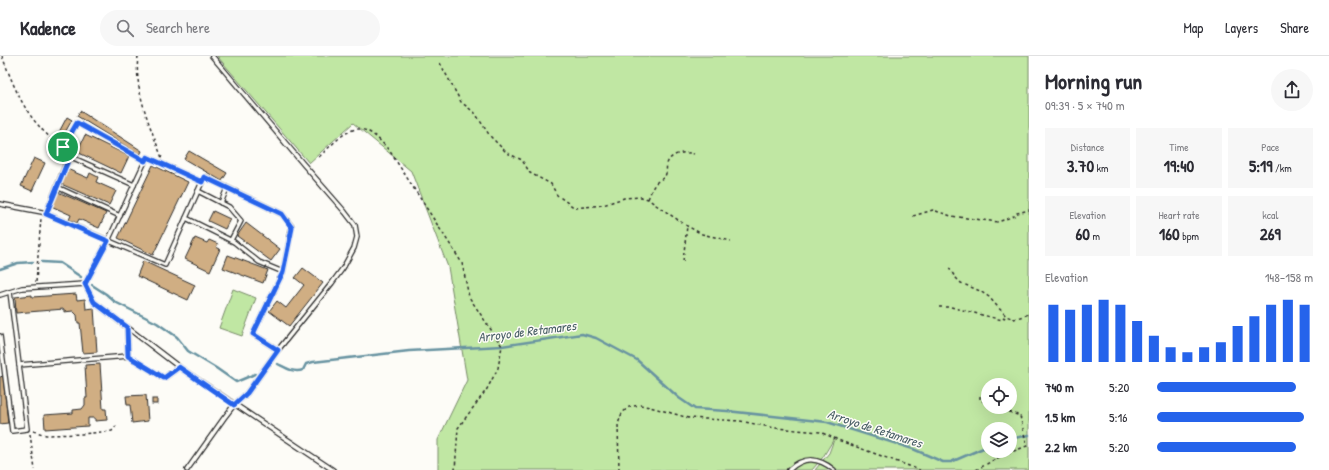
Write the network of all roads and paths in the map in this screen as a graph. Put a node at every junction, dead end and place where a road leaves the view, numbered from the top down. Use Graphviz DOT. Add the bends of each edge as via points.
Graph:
graph roads {
  1 [pos="2,56"];
  2 [pos="138,56"];
  3 [pos="212,56"];
  4 [pos="440,63"];
  5 [pos="63,147"];
  6 [pos="694,154"];
  7 [pos="70,156"];
  8 [pos="319,157"];
  9 [pos="145,161"];
  10 [pos="165,165"];
  11 [pos="202,182"];
  12 [pos="134,185"];
  13 [pos="57,187"];
  14 [pos="227,188"];
  15 [pos="198,191"];
  16 [pos="648,199"];
  17 [pos="220,202"];
  18 [pos="0,204"];
  19 [pos="1029,210"];
  20 [pos="44,213"];
  21 [pos="120,216"];
  22 [pos="913,216"];
  23 [pos="186,218"];
  24 [pos="687,226"];
  25 [pos="230,240"];
  26 [pos="108,241"];
  27 [pos="731,241"];
  28 [pos="682,261"];
  29 [pos="949,268"];
  30 [pos="283,272"];
  31 [pos="36,278"];
  32 [pos="85,284"];
  33 [pos="10,292"];
  34 [pos="0,295"];
  35 [pos="939,307"];
  36 [pos="1029,314"];
  37 [pos="1006,316"];
  38 [pos="127,327"];
  39 [pos="0,336"];
  40 [pos="278,350"];
  41 [pos="128,356"];
  42 [pos="19,365"];
  43 [pos="179,367"];
  44 [pos="980,396"];
  45 [pos="981,400"];
  46 [pos="234,405"];
  47 [pos="1015,414"];
  48 [pos="116,426"];
  49 [pos="27,429"];
  50 [pos="31,435"];
  51 [pos="1027,446"];
  52 [pos="1029,448"];
  53 [pos="36,470"];
  54 [pos="187,470"];
  55 [pos="333,470"];
  56 [pos="455,470"];
  57 [pos="619,470"];
  58 [pos="789,470"];
  59 [pos="834,470"];
  60 [pos="920,470"];
  61 [pos="976,470"];
  1 -- 5 [label="path" via="16,93 32,119"];
  2 -- 10 [label="path" via="137,74 144,111"];
  3 -- 40 [label="lane" via="345,212 357,232 354,248 343,268"];
  4 -- 16 [label="path" via="461,102 475,113 494,141 507,153 522,160 530,173 551,184 557,195 575,208 603,205 631,197"];
  5 -- 7 [label="lane"];
  5 -- 9 [label="lane" via="77,123"];
  6 -- 16 [label="path" via="684,152 670,158 665,176 652,188"];
  7 -- 12 [label="lane"];
  7 -- 13 [label="lane"];
  8 -- 56 [label="path" via="351,130 369,132 380,139 462,263 469,297 502,346 498,368 487,389 458,428"];
  9 -- 10 [label="lane" via="147,157"];
  9 -- 12 [label="lane"];
  10 -- 11 [label="lane"];
  11 -- 14 [label="lane" via="204,177"];
  11 -- 15 [label="lane"];
  12 -- 21 [label="lane"];
  13 -- 20 [label="lane"];
  13 -- 21 [label="lane"];
  14 -- 17 [label="lane"];
  14 -- 30 [label="lane" via="282,214 292,228"];
  15 -- 17 [label="lane"];
  15 -- 23 [label="lane"];
  16 -- 24 [label="path"];
  17 -- 25 [label="lane" via="229,207 241,221"];
  18 -- 20 [label="lane"];
  19 -- 22 [label="path" via="998,222 951,216 933,210"];
  20 -- 26 [label="lane"];
  20 -- 31 [label="path"];
  21 -- 26 [label="lane"];
  23 -- 25 [label="lane"];
  23 -- 26 [label="lane" via="166,266"];
  24 -- 27 [label="path" via="702,234"];
  24 -- 28 [label="path"];
  25 -- 30 [label="lane" via="259,262"];
  26 -- 32 [label="lane"];
  29 -- 37 [label="path" via="955,278 989,297"];
  30 -- 40 [label="lane" via="253,334"];
  32 -- 33 [label="lane" via="22,288"];
  32 -- 38 [label="lane" via="94,302"];
  33 -- 34 [label="lane"];
  33 -- 42 [label="lane"];
  35 -- 37 [label="path" via="951,307 1002,320"];
  36 -- 37 [label="path" via="1014,319"];
  38 -- 41 [label="lane"];
  38 -- 43 [label="lane"];
  39 -- 49 [label="lane" via="12,431"];
  40 -- 46 [label="lane" via="247,393"];
  41 -- 42 [label="lane"];
  41 -- 43 [label="lane" via="164,378"];
  42 -- 49 [label="lane"];
  43 -- 46 [label="lane"];
  44 -- 45 [label="path"];
  46 -- 54 [label="lane"];
  46 -- 55 [label="lane"];
  47 -- 51 [label="path" via="1020,416"];
  48 -- 49 [label="path" via="112,431 82,434 46,435"];
  50 -- 53 [label="path"];
  51 -- 52 [label="path"];
  51 -- 61 [label="path" via="1001,456"];
  57 -- 60 [label="path" via="618,424 622,412 629,407 640,405 690,418 740,421 775,428 820,432"];
  58 -- 59 [label="lane" via="797,462 809,459 821,462"];
}
